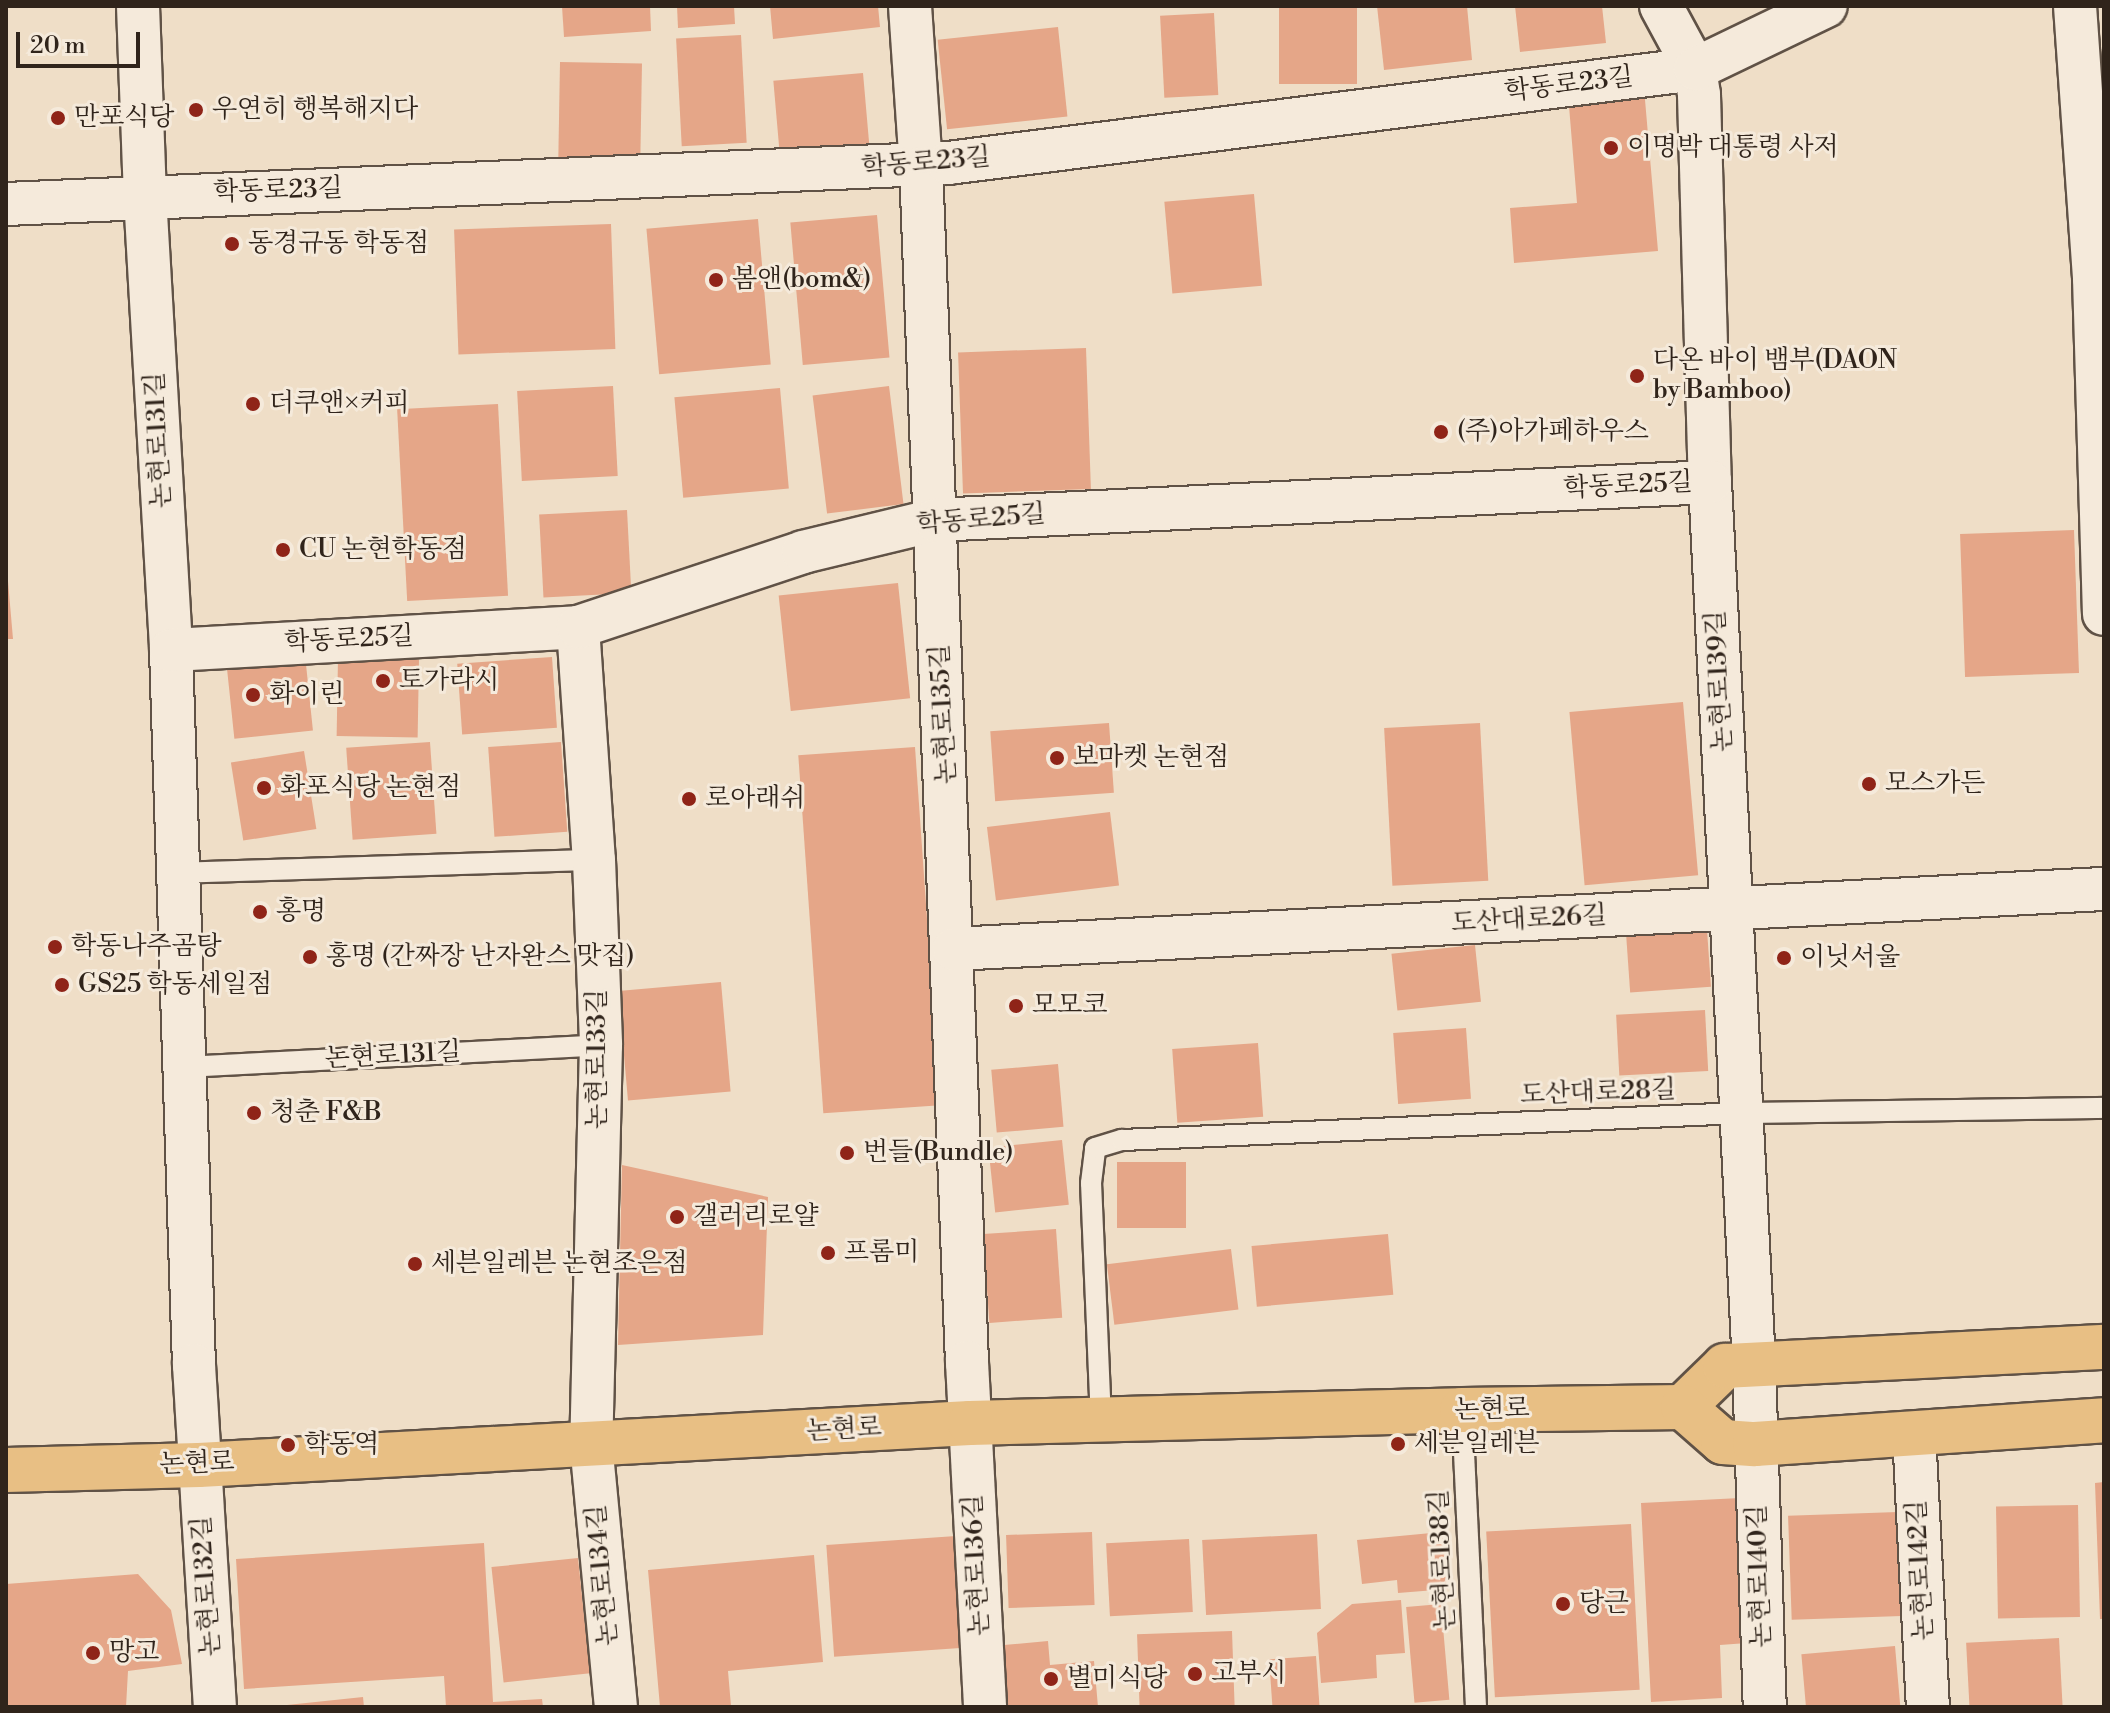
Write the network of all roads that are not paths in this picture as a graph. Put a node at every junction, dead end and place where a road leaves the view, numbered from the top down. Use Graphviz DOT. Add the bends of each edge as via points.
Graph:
graph roads {
  1 [pos="138,6"];
  2 [pos="910,6"];
  3 [pos="1661,6"];
  4 [pos="1826,6"];
  5 [pos="2075,6"];
  6 [pos="1695,69"];
  7 [pos="921,166"];
  8 [pos="145,196"];
  9 [pos="6,204"];
  10 [pos="2099,278"];
  11 [pos="1710,482"];
  12 [pos="935,520"];
  13 [pos="2104,614"];
  14 [pos="578,627"];
  15 [pos="171,650"];
  16 [pos="594,860"];
  17 [pos="176,873"];
  18 [pos="2104,889"];
  19 [pos="1730,909"];
  20 [pos="954,949"];
  21 [pos="601,1045"];
  22 [pos="185,1067"];
  23 [pos="2104,1108"];
  24 [pos="1740,1113"];
  25 [pos="2104,1347"];
  26 [pos="1754,1365"];
  27 [pos="1683,1407"];
  28 [pos="1462,1410"];
  29 [pos="2104,1420"];
  30 [pos="1101,1421"];
  31 [pos="970,1423"];
  32 [pos="1914,1433"];
  33 [pos="591,1443"];
  34 [pos="1755,1444"];
  35 [pos="199,1465"];
  36 [pos="6,1470"];
  37 [pos="215,1707"];
  38 [pos="616,1707"];
  39 [pos="985,1707"];
  40 [pos="1476,1707"];
  41 [pos="1765,1707"];
  42 [pos="1928,1707"];
  1 -- 8 [label="street, 논현로131길"];
  2 -- 7 [label="street, 논현로135길"];
  3 -- 6 [label="street, 논현로139길"];
  4 -- 6 [label="street, 학동로23길"];
  5 -- 10 [label="street"];
  6 -- 7 [label="street, 학동로23길"];
  6 -- 11 [label="street, 논현로139길"];
  7 -- 8 [label="street, 학동로23길"];
  7 -- 12 [label="street, 논현로135길"];
  8 -- 9 [label="street, 학동로23길"];
  8 -- 15 [label="street, 논현로131길"];
  10 -- 13 [label="street"];
  11 -- 12 [label="street, 학동로25길"];
  11 -- 19 [label="street, 논현로139길"];
  12 -- 14 [label="street, 학동로25길" via="803,552"];
  12 -- 20 [label="street, 논현로135길"];
  14 -- 15 [label="street, 학동로25길"];
  14 -- 16 [label="street, 논현로133길"];
  15 -- 17 [label="street, 논현로131길"];
  16 -- 17 [label="lane"];
  16 -- 21 [label="street, 논현로133길"];
  17 -- 22 [label="street, 논현로131길"];
  18 -- 19 [label="street, 도산대로26길"];
  19 -- 20 [label="street, 도산대로26길"];
  19 -- 24 [label="street, 논현로139길"];
  20 -- 31 [label="street, 논현로135길"];
  21 -- 22 [label="lane, 논현로131길"];
  21 -- 33 [label="street, 논현로133길"];
  22 -- 35 [label="street, 논현로131길"];
  23 -- 24 [label="lane, 도산대로28길"];
  24 -- 26 [label="street, 논현로139길"];
  24 -- 30 [label="lane, 도산대로28길" via="1122,1140 1095,1148 1091,1183"];
  25 -- 26 [label="main road"];
  26 -- 27 [label="main road" via="1725,1366"];
  26 -- 34 [label="street, 논현로140길"];
  27 -- 28 [label="main road, 논현로"];
  27 -- 34 [label="main road" via="1723,1442"];
  28 -- 30 [label="main road, 논현로"];
  28 -- 40 [label="lane, 논현로138길"];
  29 -- 32 [label="main road"];
  30 -- 31 [label="main road, 논현로"];
  31 -- 33 [label="main road, 논현로"];
  31 -- 39 [label="street, 논현로136길"];
  32 -- 34 [label="main road"];
  32 -- 42 [label="street, 논현로142길"];
  33 -- 35 [label="main road, 논현로"];
  33 -- 38 [label="street, 논현로134길"];
  34 -- 41 [label="street, 논현로140길"];
  35 -- 36 [label="main road, 논현로"];
  35 -- 37 [label="street, 논현로132길"];
}
